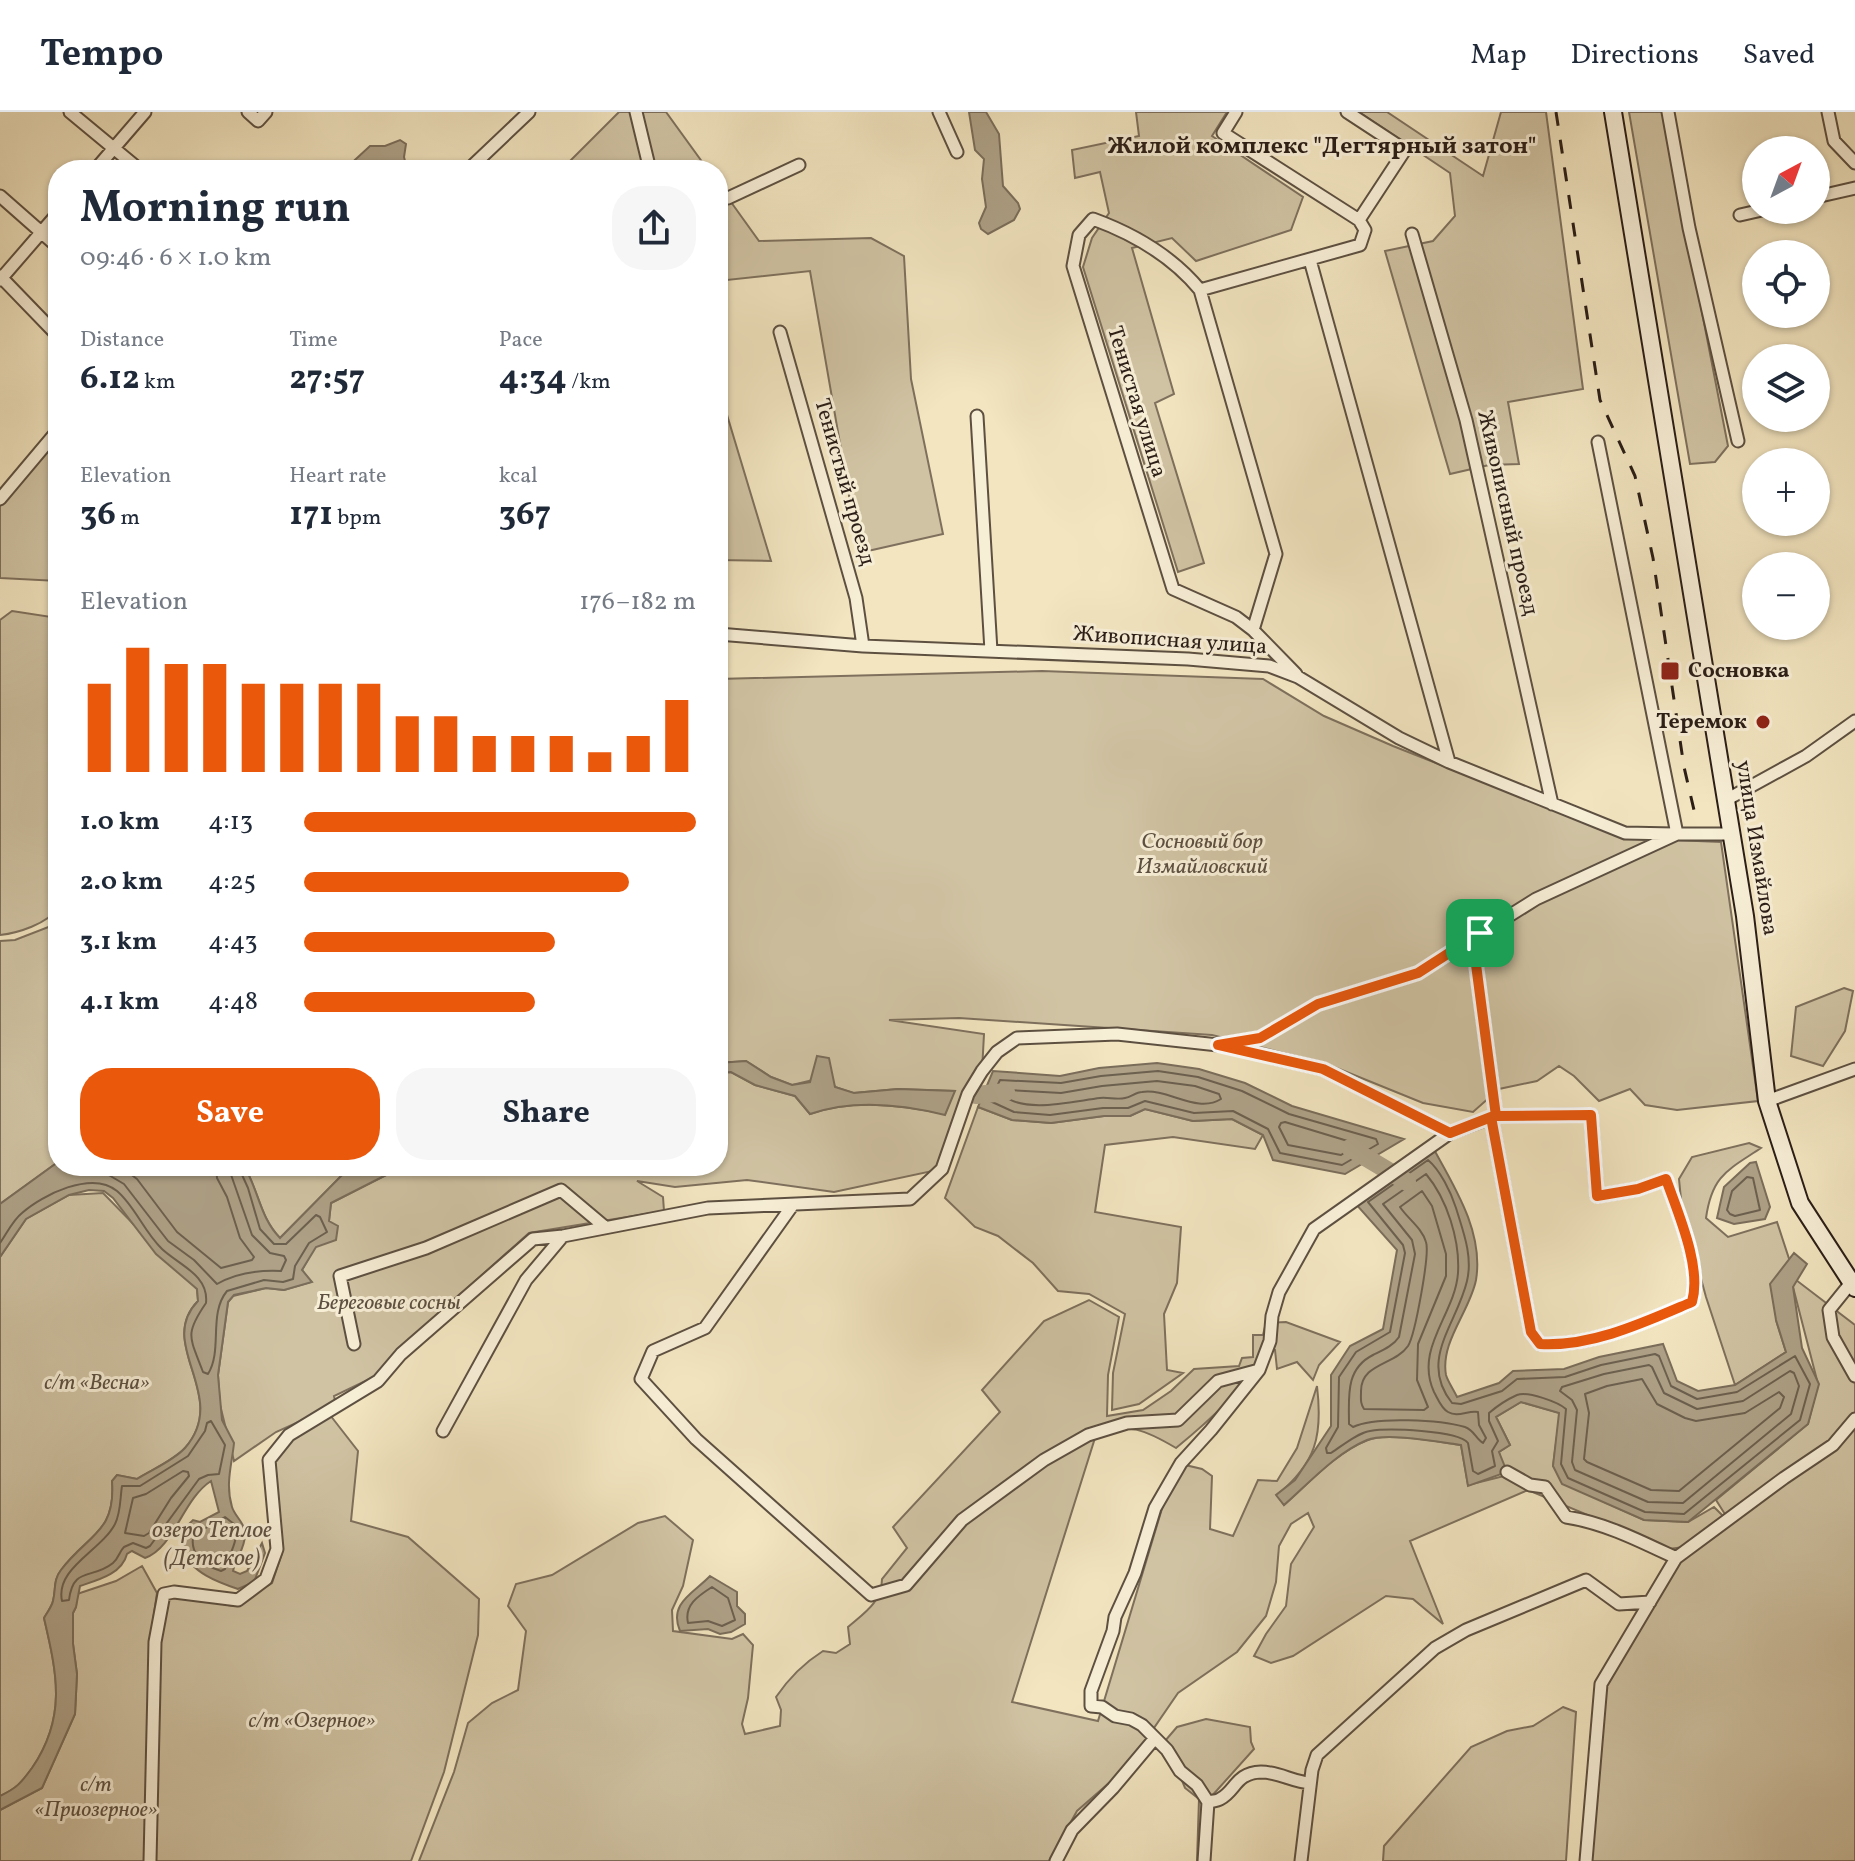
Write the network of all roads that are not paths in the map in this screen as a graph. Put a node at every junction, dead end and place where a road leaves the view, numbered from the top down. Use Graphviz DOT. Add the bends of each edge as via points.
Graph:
graph roads {
  1 [pos="70,112"];
  2 [pos="145,112"];
  3 [pos="248,112"];
  4 [pos="266,112"];
  5 [pos="529,112"];
  6 [pos="636,112"];
  7 [pos="939,112"];
  8 [pos="1236,112"];
  9 [pos="1347,112"];
  10 [pos="1613,112"];
  11 [pos="1668,112"];
  12 [pos="1828,112"];
  13 [pos="114,148"];
  14 [pos="957,152"];
  15 [pos="104,160"];
  16 [pos="128,160"];
  17 [pos="479,160"];
  18 [pos="648,160"];
  19 [pos="1855,163"];
  20 [pos="799,165"];
  21 [pos="1855,188"];
  22 [pos="1830,194"];
  23 [pos="0,196"];
  24 [pos="728,198"];
  25 [pos="1359,220"];
  26 [pos="48,224"];
  27 [pos="41,232"];
  28 [pos="1412,234"];
  29 [pos="48,238"];
  30 [pos="1310,260"];
  31 [pos="1,278"];
  32 [pos="1200,290"];
  33 [pos="48,326"];
  34 [pos="780,332"];
  35 [pos="977,416"];
  36 [pos="1738,441"];
  37 [pos="48,442"];
  38 [pos="1598,442"];
  39 [pos="0,499"];
  40 [pos="1253,630"];
  41 [pos="728,635"];
  42 [pos="863,646"];
  43 [pos="991,651"];
  44 [pos="1298,677"];
  45 [pos="1855,721"];
  46 [pos="1449,762"];
  47 [pos="1726,800"];
  48 [pos="1552,804"];
  49 [pos="1677,834"];
  50 [pos="1732,834"];
  51 [pos="1480,933"];
  52 [pos="1218,1045"];
  53 [pos="1855,1069"];
  54 [pos="1767,1101"];
  55 [pos="1494,1116"];
  56 [pos="1450,1133"];
  57 [pos="792,1206"];
  58 [pos="605,1227"];
  59 [pos="563,1236"];
  60 [pos="1852,1286"];
  61 [pos="354,1344"];
  62 [pos="1259,1370"];
  63 [pos="1855,1376"];
  64 [pos="1855,1419"];
  65 [pos="443,1431"];
  66 [pos="1507,1472"];
  67 [pos="1676,1558"];
  68 [pos="1650,1602"];
  69 [pos="1155,1738"];
  70 [pos="1310,1783"];
  71 [pos="1208,1802"];
  72 [pos="150,1861"];
  73 [pos="1056,1861"];
  74 [pos="1204,1861"];
  75 [pos="1301,1861"];
  76 [pos="1586,1861"];
  1 -- 13 [label="street"];
  2 -- 13 [label="street"];
  3 -- 4 [label="street" via="258,121"];
  5 -- 17 [label="street"];
  6 -- 18 [label="street"];
  7 -- 14 [label="street"];
  8 -- 25 [label="street" via="1223,133"];
  9 -- 25 [label="street" via="1405,150"];
  10 -- 47 [label="main road, улица Измайлова"];
  11 -- 36 [label="street"];
  12 -- 19 [label="street" via="1834,141"];
  13 -- 15 [label="street"];
  13 -- 16 [label="street"];
  20 -- 24 [label="street"];
  21 -- 22 [label="street"];
  23 -- 27 [label="street"];
  25 -- 30 [label="street" via="1365,230 1360,245"];
  26 -- 27 [label="street"];
  27 -- 29 [label="street"];
  27 -- 31 [label="street"];
  28 -- 48 [label="street, Живописный проезд" via="1466,420"];
  30 -- 32 [label="street"];
  30 -- 46 [label="street"];
  31 -- 33 [label="street"];
  32 -- 40 [label="street" via="1276,554"];
  32 -- 40 [label="street, Тенистая улица" via="1163,253 1116,227 1093,219 1079,235 1073,266 1173,589"];
  34 -- 42 [label="street, Тенистый проезд" via="856,598"];
  35 -- 43 [label="street"];
  37 -- 39 [label="street"];
  38 -- 49 [label="street"];
  40 -- 44 [label="street, Тенистая улица"];
  41 -- 42 [label="street, Живописная улица"];
  42 -- 43 [label="street, Живописная улица"];
  43 -- 44 [label="street, Живописная улица" via="1188,659 1269,666"];
  44 -- 46 [label="street, Живописная улица"];
  45 -- 47 [label="street" via="1806,756"];
  46 -- 48 [label="street, Живописная улица"];
  47 -- 50 [label="main road, улица Измайлова"];
  48 -- 49 [label="street, Живописная улица" via="1625,833"];
  49 -- 50 [label="street, Живописная улица"];
  49 -- 51 [label="street" via="1536,899"];
  50 -- 54 [label="main road, улица Измайлова"];
  51 -- 52 [label="street" via="1418,973 1318,1004 1260,1038"];
  51 -- 55 [label="street" via="1475,957"];
  52 -- 56 [label="street" via="1323,1069"];
  52 -- 57 [label="street" via="1117,1034 1017,1038 982,1071 968,1094 942,1169 910,1199"];
  53 -- 54 [label="street"];
  54 -- 60 [label="main road, улица Измайлова" via="1800,1203"];
  55 -- 55 [label="street" via="1531,1332 1540,1344 1564,1345 1602,1335 1692,1302 1696,1286 1666,1179 1597,1196 1591,1115"];
  55 -- 56 [label="street"];
  56 -- 62 [label="street" via="1314,1229 1279,1292"];
  57 -- 58 [label="street" via="708,1208"];
  57 -- 62 [label="street" via="705,1328 653,1351 641,1379 696,1439 871,1595 906,1585 962,1520 1044,1460 1088,1435 1127,1423 1178,1420 1218,1381"];
  58 -- 59 [label="street"];
  58 -- 61 [label="street" via="561,1190 426,1248 340,1276"];
  59 -- 65 [label="street" via="526,1280"];
  59 -- 72 [label="street" via="533,1239 401,1354 378,1381 289,1435 269,1460 277,1549 266,1579 238,1600 164,1594 155,1642"];
  60 -- 63 [label="street" via="1829,1310 1833,1337"];
  62 -- 69 [label="street" via="1168,1482 1091,1691 1091,1706 1131,1719"];
  64 -- 67 [label="street" via="1833,1445"];
  66 -- 67 [label="street" via="1545,1487 1566,1517 1633,1537"];
  67 -- 68 [label="street"];
  68 -- 70 [label="street" via="1619,1604 1586,1580 1466,1630 1435,1648 1325,1747 1317,1755"];
  68 -- 76 [label="street" via="1601,1684"];
  69 -- 71 [label="street"];
  69 -- 73 [label="street" via="1072,1830"];
  70 -- 71 [label="street" via="1260,1772"];
  70 -- 75 [label="street"];
  71 -- 74 [label="street"];
}
